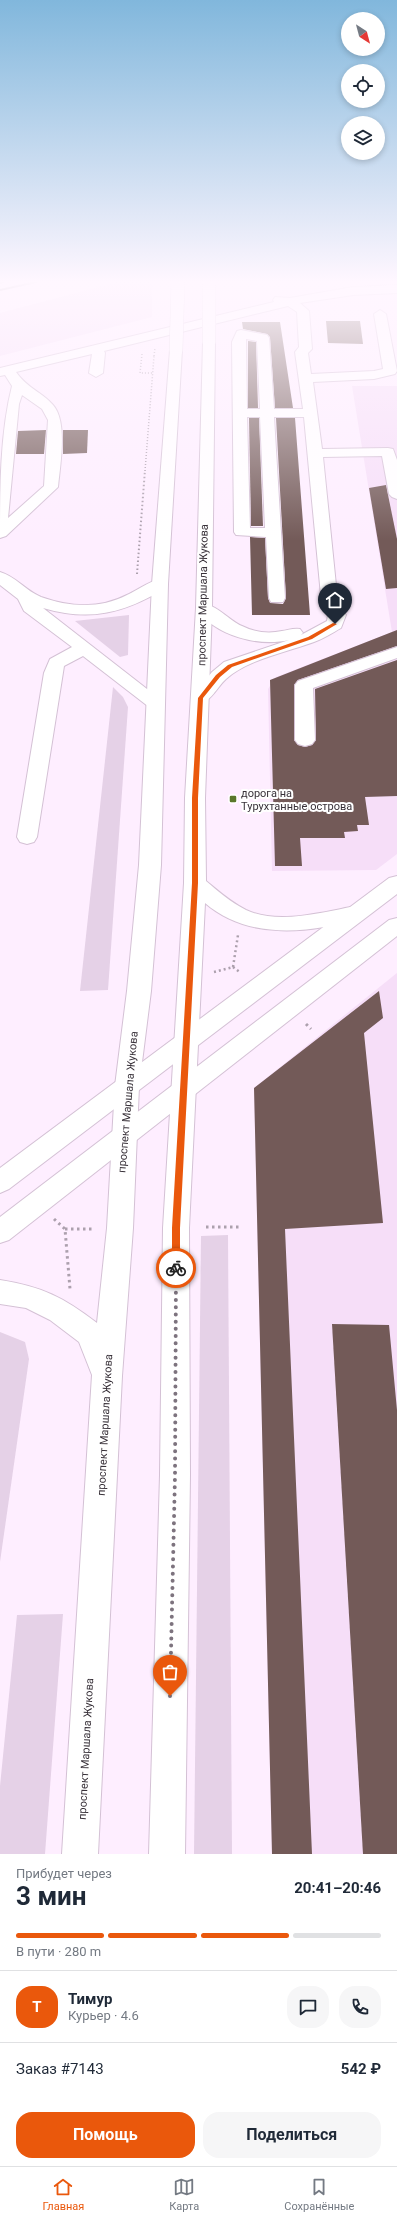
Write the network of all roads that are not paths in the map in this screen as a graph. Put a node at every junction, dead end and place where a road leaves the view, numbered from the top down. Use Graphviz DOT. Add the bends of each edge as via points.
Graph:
graph roads {
  1 [pos="2,369"];
  2 [pos="97,369"];
  3 [pos="175,369"];
  4 [pos="209,369"];
  5 [pos="239,369"];
  6 [pos="265,369"];
  7 [pos="303,369"];
  8 [pos="390,369"];
  9 [pos="96,373"];
  10 [pos="305,378"];
  11 [pos="18,390"];
  12 [pos="0,399"];
  13 [pos="240,413"];
  14 [pos="267,413"];
  15 [pos="311,413"];
  16 [pos="315,453"];
  17 [pos="2,480"];
  18 [pos="397,494"];
  19 [pos="0,520"];
  20 [pos="0,533"];
  21 [pos="274,533"];
  22 [pos="160,584"];
  23 [pos="9,588"];
  24 [pos="277,598"];
  25 [pos="330,606"];
  26 [pos="204,608"];
  27 [pos="84,648"];
  28 [pos="397,652"];
  29 [pos="200,698"];
  30 [pos="156,703"];
  31 [pos="305,740"];
  32 [pos="27,837"];
  33 [pos="195,883"];
  34 [pos="397,883"];
  35 [pos="356,913"];
  36 [pos="397,925"];
  37 [pos="186,1043"];
  38 [pos="128,1086"];
  39 [pos="183,1092"];
  40 [pos="124,1138"];
  41 [pos="0,1182"];
  42 [pos="0,1232"];
  43 [pos="0,1292"];
  44 [pos="107,1376"];
  45 [pos="80,1854"];
  46 [pos="166,1854"];
  1 -- 11 [label="main road" via="11,374"];
  2 -- 9 [label="main road"];
  3 -- 22 [label="main road, проспект Маршала Жукова, bridge"];
  4 -- 26 [label="main road, проспект Маршала Жукова, bridge"];
  5 -- 13 [label="main road"];
  6 -- 14 [label="main road"];
  7 -- 10 [label="main road"];
  8 -- 10 [label="main road" via="390,371 374,376"];
  10 -- 15 [label="main road"];
  11 -- 12 [label="main road"];
  11 -- 17 [label="main road" via="12,404"];
  11 -- 20 [label="main road" via="48,407 54,420 51,487"];
  13 -- 14 [label="main road"];
  13 -- 21 [label="main road" via="242,532"];
  14 -- 15 [label="main road"];
  14 -- 21 [label="main road"];
  15 -- 16 [label="main road"];
  16 -- 18 [label="main road" via="388,452"];
  16 -- 25 [label="main road"];
  17 -- 19 [label="main road"];
  21 -- 24 [label="main road"];
  22 -- 23 [label="main road" via="114,607 90,610 55,606"];
  22 -- 30 [label="main road, проспект Маршала Жукова"];
  23 -- 27 [label="main road"];
  25 -- 26 [label="main road" via="316,623 306,629 272,637 256,637 241,633"];
  25 -- 29 [label="main road" via="337,615 335,624 310,638 230,666"];
  26 -- 29 [label="main road, проспект Маршала Жукова"];
  27 -- 30 [label="main road"];
  27 -- 32 [label="main road" via="56,663"];
  28 -- 31 [label="main road" via="304,685"];
  29 -- 33 [label="main road, проспект Маршала Жукова" via="195,798"];
  30 -- 38 [label="main road, проспект Маршала Жукова" via="150,865"];
  33 -- 35 [label="main road" via="224,907 241,916 271,922 306,922"];
  33 -- 37 [label="main road, проспект Маршала Жукова"];
  34 -- 35 [label="main road"];
  35 -- 37 [label="main road"];
  36 -- 39 [label="main road"];
  37 -- 38 [label="main road"];
  37 -- 39 [label="main road, проспект Маршала Жукова"];
  38 -- 40 [label="main road, проспект Маршала Жукова"];
  38 -- 41 [label="main road"];
  39 -- 40 [label="main road"];
  39 -- 46 [label="main road, проспект Маршала Жукова" via="176,1228 175,1475"];
  40 -- 42 [label="main road"];
  40 -- 44 [label="main road, проспект Маршала Жукова" via="120,1228"];
  43 -- 44 [label="main road" via="29,1297 60,1311 90,1334"];
  44 -- 45 [label="main road, проспект Маршала Жукова"];
}
